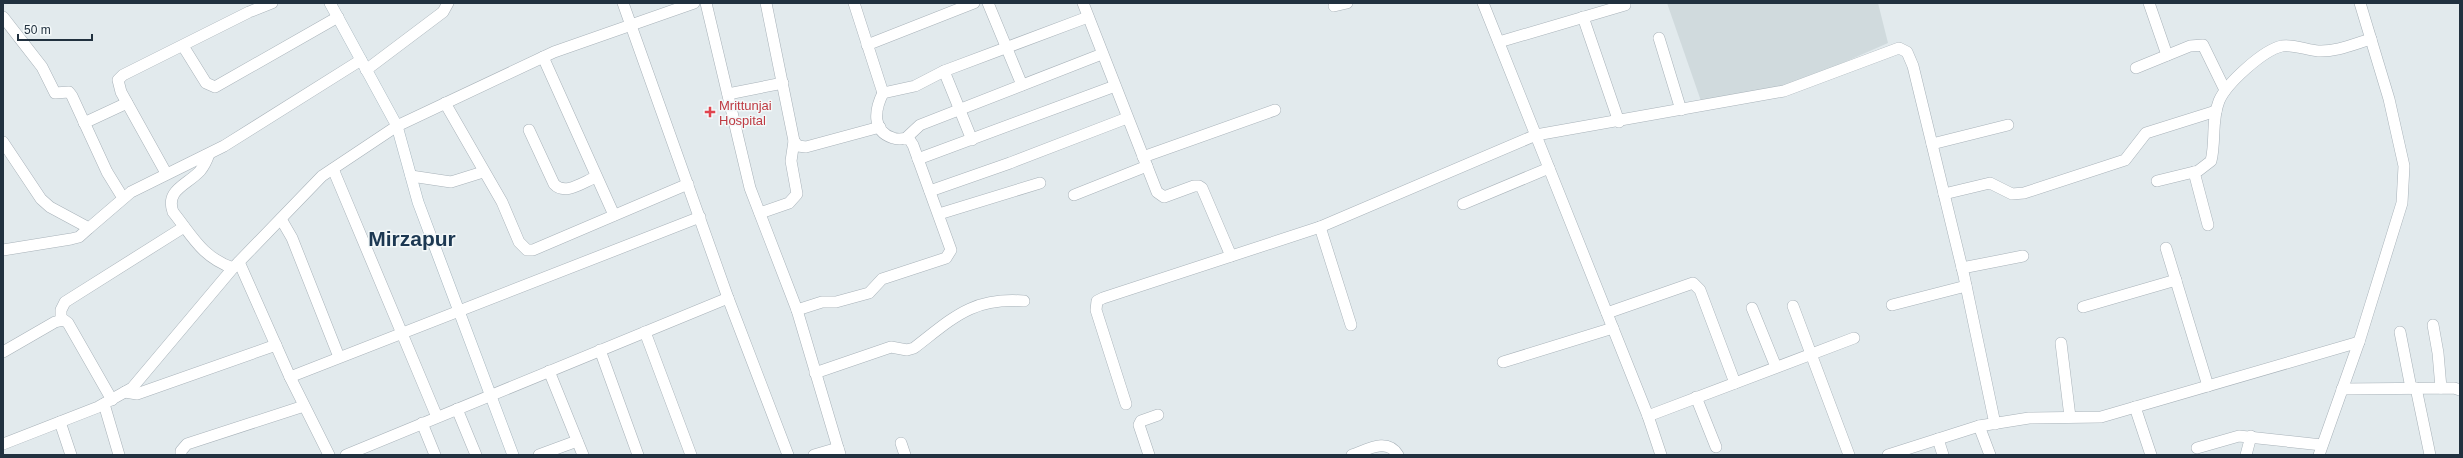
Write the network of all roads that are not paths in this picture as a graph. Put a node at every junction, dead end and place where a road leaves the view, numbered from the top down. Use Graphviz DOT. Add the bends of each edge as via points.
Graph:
graph roads {
  1 [pos="272,3"];
  2 [pos="330,3"];
  3 [pos="448,3"];
  4 [pos="623,3"];
  5 [pos="694,3"];
  6 [pos="706,3"];
  7 [pos="766,3"];
  8 [pos="854,3"];
  9 [pos="974,3"];
  10 [pos="988,3"];
  11 [pos="1083,3"];
  12 [pos="1347,3"];
  13 [pos="1483,3"];
  14 [pos="2149,3"];
  15 [pos="2362,3"];
  16 [pos="1625,5"];
  17 [pos="1334,6"];
  18 [pos="3,17"];
  19 [pos="338,17"];
  20 [pos="1088,17"];
  21 [pos="1583,17"];
  22 [pos="632,24"];
  23 [pos="1659,38"];
  24 [pos="2371,39"];
  25 [pos="1499,42"];
  26 [pos="867,45"];
  27 [pos="183,46"];
  28 [pos="1007,48"];
  29 [pos="1102,54"];
  30 [pos="2167,55"];
  31 [pos="543,57"];
  32 [pos="364,65"];
  33 [pos="2136,68"];
  34 [pos="944,71"];
  35 [pos="783,83"];
  36 [pos="1022,85"];
  37 [pos="1115,86"];
  38 [pos="2225,90"];
  39 [pos="883,93"];
  40 [pos="728,94"];
  41 [pos="127,103"];
  42 [pos="446,104"];
  43 [pos="959,109"];
  44 [pos="1275,110"];
  45 [pos="1681,110"];
  46 [pos="2216,111"];
  47 [pos="1127,118"];
  48 [pos="1619,122"];
  49 [pos="84,123"];
  50 [pos="2008,125"];
  51 [pos="397,126"];
  52 [pos="880,127"];
  53 [pos="529,130"];
  54 [pos="1536,135"];
  55 [pos="905,138"];
  56 [pos="972,140"];
  57 [pos="794,141"];
  58 [pos="3,142"];
  59 [pos="1932,144"];
  60 [pos="209,154"];
  61 [pos="918,159"];
  62 [pos="1145,162"];
  63 [pos="1549,168"];
  64 [pos="333,169"];
  65 [pos="483,172"];
  66 [pos="2194,172"];
  67 [pos="166,173"];
  68 [pos="411,176"];
  69 [pos="596,177"];
  70 [pos="2158,181"];
  71 [pos="1040,183"];
  72 [pos="688,184"];
  73 [pos="930,191"];
  74 [pos="1944,194"];
  75 [pos="1074,195"];
  76 [pos="123,198"];
  77 [pos="1463,204"];
  78 [pos="760,213"];
  79 [pos="939,214"];
  80 [pos="614,216"];
  81 [pos="700,217"];
  82 [pos="281,219"];
  83 [pos="2208,225"];
  84 [pos="184,227"];
  85 [pos="1320,227"];
  86 [pos="89,228"];
  87 [pos="2166,248"];
  88 [pos="3,250"];
  89 [pos="1231,256"];
  90 [pos="2023,256"];
  91 [pos="236,265"];
  92 [pos="1962,268"];
  93 [pos="2176,280"];
  94 [pos="1966,286"];
  95 [pos="728,298"];
  96 [pos="1024,301"];
  97 [pos="1892,305"];
  98 [pos="1792,306"];
  99 [pos="2083,307"];
  100 [pos="1752,308"];
  101 [pos="459,310"];
  102 [pos="797,310"];
  103 [pos="1607,313"];
  104 [pos="61,319"];
  105 [pos="1350,325"];
  106 [pos="2433,325"];
  107 [pos="1613,328"];
  108 [pos="645,332"];
  109 [pos="2400,332"];
  110 [pos="402,333"];
  111 [pos="1854,338"];
  112 [pos="2359,342"];
  113 [pos="2061,343"];
  114 [pos="276,345"];
  115 [pos="600,350"];
  116 [pos="3,352"];
  117 [pos="1810,354"];
  118 [pos="339,357"];
  119 [pos="1503,362"];
  120 [pos="1776,367"];
  121 [pos="549,371"];
  122 [pos="815,373"];
  123 [pos="290,377"];
  124 [pos="1735,383"];
  125 [pos="2208,386"];
  126 [pos="2414,388"];
  127 [pos="2441,388"];
  128 [pos="2342,389"];
  129 [pos="2460,389"];
  130 [pos="125,392"];
  131 [pos="491,395"];
  132 [pos="1696,397"];
  133 [pos="108,402"];
  134 [pos="1126,404"];
  135 [pos="304,406"];
  136 [pos="2135,407"];
  137 [pos="457,409"];
  138 [pos="1158,415"];
  139 [pos="1648,416"];
  140 [pos="437,417"];
  141 [pos="2070,417"];
  142 [pos="60,422"];
  143 [pos="422,424"];
  144 [pos="1995,424"];
  145 [pos="1979,426"];
  146 [pos="2251,436"];
  147 [pos="1938,439"];
  148 [pos="577,441"];
  149 [pos="901,443"];
  150 [pos="3,444"];
  151 [pos="1716,447"];
  152 [pos="2197,448"];
  153 [pos="2321,450"];
  154 [pos="839,452"];
  155 [pos="71,455"];
  156 [pos="119,455"];
  157 [pos="181,455"];
  158 [pos="329,455"];
  159 [pos="346,455"];
  160 [pos="435,455"];
  161 [pos="476,455"];
  162 [pos="513,455"];
  163 [pos="539,455"];
  164 [pos="583,455"];
  165 [pos="638,455"];
  166 [pos="691,455"];
  167 [pos="788,455"];
  168 [pos="814,455"];
  169 [pos="905,455"];
  170 [pos="1149,455"];
  171 [pos="1352,455"];
  172 [pos="1398,455"];
  173 [pos="1661,455"];
  174 [pos="1849,455"];
  175 [pos="1888,455"];
  176 [pos="1943,455"];
  177 [pos="1990,455"];
  178 [pos="2150,455"];
  179 [pos="2246,455"];
  180 [pos="2430,455"];
  1 -- 27 [label="street"];
  2 -- 19 [label="street"];
  3 -- 32 [label="street" via="443,12"];
  4 -- 22 [label="street"];
  5 -- 22 [label="street"];
  6 -- 40 [label="street"];
  7 -- 35 [label="street"];
  8 -- 26 [label="street"];
  9 -- 26 [label="street"];
  10 -- 28 [label="street"];
  11 -- 20 [label="street"];
  12 -- 17 [label="street"];
  13 -- 25 [label="street"];
  14 -- 30 [label="street"];
  15 -- 24 [label="street"];
  16 -- 21 [label="street"];
  18 -- 49 [label="street" via="42,67 54,93 69,92"];
  19 -- 27 [label="street" via="215,88 206,82"];
  19 -- 32 [label="street"];
  20 -- 28 [label="street"];
  20 -- 29 [label="street"];
  21 -- 25 [label="street"];
  21 -- 48 [label="street"];
  22 -- 31 [label="street"];
  22 -- 72 [label="street"];
  23 -- 45 [label="street"];
  24 -- 38 [label="street" via="2328,51 2283,46 2256,61"];
  24 -- 112 [label="street" via="2389,99 2404,166 2404,185 2402,203"];
  25 -- 54 [label="street"];
  26 -- 39 [label="street"];
  27 -- 41 [label="street" via="123,75 118,80 118,86"];
  28 -- 34 [label="street"];
  28 -- 36 [label="street"];
  29 -- 36 [label="street"];
  29 -- 37 [label="street"];
  30 -- 33 [label="street"];
  30 -- 38 [label="street" via="2197,44 2203,45"];
  31 -- 42 [label="street"];
  31 -- 69 [label="street"];
  32 -- 51 [label="street"];
  32 -- 60 [label="street"];
  34 -- 39 [label="street" via="903,90"];
  34 -- 43 [label="street"];
  35 -- 40 [label="street"];
  35 -- 57 [label="street"];
  36 -- 43 [label="street"];
  37 -- 47 [label="street"];
  37 -- 56 [label="street"];
  38 -- 46 [label="street"];
  39 -- 52 [label="street" via="875,113"];
  40 -- 78 [label="street" via="750,188"];
  41 -- 49 [label="street"];
  41 -- 67 [label="street"];
  42 -- 51 [label="street"];
  42 -- 65 [label="street"];
  43 -- 55 [label="street" via="920,125"];
  43 -- 56 [label="street"];
  44 -- 62 [label="street"];
  45 -- 48 [label="street"];
  45 -- 59 [label="street" via="1784,91 1899,48 1910,57"];
  46 -- 66 [label="street" via="2211,161 2206,167"];
  46 -- 74 [label="street" via="2146,133 2125,160 2024,193 2012,194 1990,183"];
  47 -- 62 [label="street"];
  47 -- 73 [label="street"];
  48 -- 54 [label="street"];
  49 -- 76 [label="street" via="107,172"];
  50 -- 59 [label="street"];
  51 -- 64 [label="street"];
  51 -- 68 [label="street"];
  52 -- 55 [label="street" via="894,138"];
  52 -- 57 [label="street" via="806,147 798,146"];
  53 -- 69 [label="street" via="558,189 565,190"];
  54 -- 63 [label="street"];
  54 -- 85 [label="street"];
  55 -- 61 [label="street" via="913,145"];
  56 -- 61 [label="street"];
  57 -- 78 [label="street" via="791,161 797,194 789,203"];
  58 -- 86 [label="street" via="41,199 50,207"];
  59 -- 74 [label="street"];
  60 -- 67 [label="street"];
  60 -- 84 [label="street" via="200,170 173,192 170,198 173,212"];
  61 -- 73 [label="street"];
  62 -- 75 [label="street"];
  62 -- 89 [label="street" via="1160,196 1164,197 1194,186 1202,188"];
  63 -- 77 [label="street"];
  63 -- 103 [label="street"];
  64 -- 82 [label="street" via="322,176"];
  64 -- 110 [label="street"];
  65 -- 68 [label="street" via="451,182"];
  65 -- 80 [label="street" via="502,202 519,242 527,250 533,250"];
  66 -- 70 [label="street"];
  66 -- 83 [label="street"];
  67 -- 76 [label="street"];
  68 -- 101 [label="street" via="418,202"];
  69 -- 80 [label="street"];
  71 -- 79 [label="street"];
  72 -- 80 [label="street"];
  72 -- 81 [label="street"];
  73 -- 79 [label="street"];
  74 -- 92 [label="street"];
  76 -- 86 [label="street"];
  78 -- 102 [label="street"];
  79 -- 102 [label="street" via="951,250 946,258 882,279 868,293"];
  81 -- 95 [label="street"];
  81 -- 101 [label="street"];
  82 -- 91 [label="street"];
  82 -- 118 [label="street" via="292,238"];
  84 -- 91 [label="street" via="211,259"];
  84 -- 104 [label="street" via="65,302 61,310"];
  85 -- 89 [label="street"];
  85 -- 105 [label="street"];
  86 -- 88 [label="street" via="79,237"];
  87 -- 93 [label="street"];
  89 -- 134 [label="street" via="1097,301 1096,310"];
  90 -- 92 [label="street"];
  91 -- 114 [label="street"];
  91 -- 130 [label="street" via="132,388"];
  92 -- 94 [label="street"];
  93 -- 99 [label="street"];
  93 -- 125 [label="street"];
  94 -- 97 [label="street"];
  94 -- 144 [label="street"];
  95 -- 108 [label="street"];
  95 -- 167 [label="street"];
  96 -- 122 [label="street" via="1003,299 974,306 960,312 914,348 907,350 891,347"];
  98 -- 117 [label="street"];
  100 -- 120 [label="street"];
  101 -- 110 [label="street"];
  101 -- 131 [label="street"];
  102 -- 122 [label="street"];
  103 -- 107 [label="street"];
  103 -- 124 [label="street" via="1693,283 1700,290"];
  104 -- 116 [label="street"];
  104 -- 133 [label="street" via="68,323"];
  106 -- 127 [label="street"];
  107 -- 119 [label="street"];
  107 -- 139 [label="street"];
  108 -- 115 [label="street"];
  108 -- 166 [label="street"];
  109 -- 126 [label="street"];
  110 -- 118 [label="street"];
  110 -- 140 [label="street"];
  111 -- 117 [label="street"];
  112 -- 125 [label="street"];
  112 -- 128 [label="street"];
  113 -- 141 [label="street"];
  114 -- 123 [label="street"];
  114 -- 130 [label="street" via="137,394"];
  115 -- 121 [label="street"];
  115 -- 165 [label="street"];
  117 -- 120 [label="street"];
  117 -- 174 [label="street"];
  118 -- 123 [label="street"];
  120 -- 124 [label="street"];
  121 -- 131 [label="street"];
  121 -- 148 [label="street"];
  122 -- 154 [label="street"];
  123 -- 135 [label="street"];
  124 -- 132 [label="street"];
  125 -- 136 [label="street"];
  126 -- 127 [label="street"];
  126 -- 128 [label="street"];
  126 -- 180 [label="street"];
  127 -- 129 [label="street"];
  128 -- 153 [label="street"];
  130 -- 133 [label="street"];
  131 -- 137 [label="street"];
  131 -- 162 [label="street"];
  132 -- 139 [label="street"];
  132 -- 151 [label="street"];
  133 -- 142 [label="street"];
  133 -- 156 [label="street"];
  135 -- 157 [label="street" via="188,444 181,451"];
  135 -- 158 [label="street"];
  136 -- 141 [label="street" via="2101,417"];
  136 -- 178 [label="street"];
  137 -- 140 [label="street"];
  137 -- 161 [label="street"];
  138 -- 170 [label="street" via="1141,421 1139,425"];
  139 -- 173 [label="street"];
  140 -- 143 [label="street"];
  141 -- 144 [label="street" via="2029,418"];
  142 -- 150 [label="street"];
  142 -- 155 [label="street"];
  143 -- 159 [label="street"];
  143 -- 160 [label="street"];
  144 -- 145 [label="street"];
  145 -- 147 [label="street"];
  145 -- 177 [label="street"];
  146 -- 152 [label="street" via="2233,437"];
  146 -- 153 [label="street"];
  146 -- 179 [label="street"];
  147 -- 175 [label="street"];
  147 -- 176 [label="street"];
  148 -- 163 [label="street"];
  148 -- 164 [label="street"];
  149 -- 169 [label="street"];
  154 -- 168 [label="street"];
  171 -- 172 [label="street" via="1384,445"];
}
